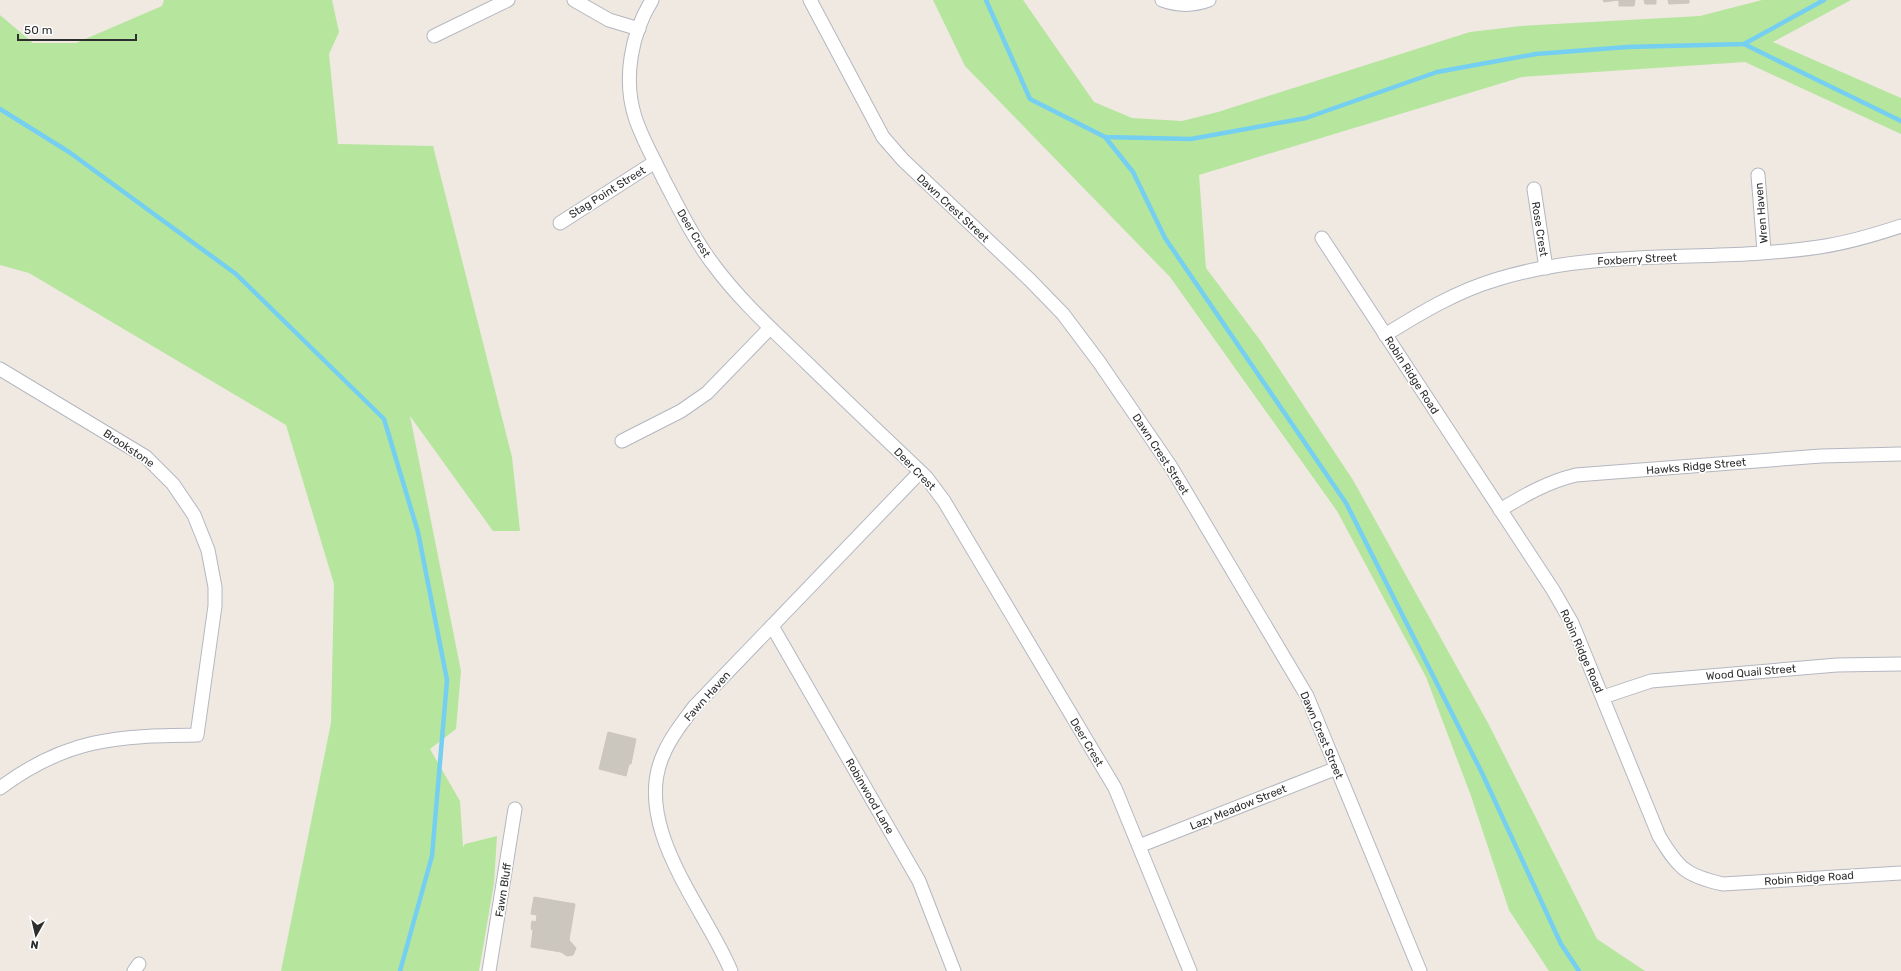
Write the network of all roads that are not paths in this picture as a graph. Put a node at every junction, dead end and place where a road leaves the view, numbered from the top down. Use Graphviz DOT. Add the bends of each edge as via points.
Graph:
graph roads {
  1 [pos="508,0"];
  2 [pos="574,0"];
  3 [pos="652,0"];
  4 [pos="810,0"];
  5 [pos="1162,0"];
  6 [pos="1209,0"];
  7 [pos="639,29"];
  8 [pos="434,36"];
  9 [pos="655,162"];
  10 [pos="1758,175"];
  11 [pos="1534,189"];
  12 [pos="560,223"];
  13 [pos="1901,226"];
  14 [pos="1322,238"];
  15 [pos="1764,252"];
  16 [pos="1546,268"];
  17 [pos="770,328"];
  18 [pos="1385,335"];
  19 [pos="0,369"];
  20 [pos="622,441"];
  21 [pos="1901,454"];
  22 [pos="920,472"];
  23 [pos="1500,510"];
  24 [pos="772,626"];
  25 [pos="1901,664"];
  26 [pos="1603,697"];
  27 [pos="1336,768"];
  28 [pos="0,788"];
  29 [pos="515,809"];
  30 [pos="1139,846"];
  31 [pos="1901,873"];
  32 [pos="489,971"];
  33 [pos="731,971"];
  34 [pos="954,971"];
  35 [pos="1190,971"];
  36 [pos="1420,971"];
  1 -- 8 [label="street"];
  2 -- 7 [label="street" via="609,20"];
  3 -- 7 [label="street, Deer Crest"];
  4 -- 27 [label="street, Dawn Crest Street" via="883,138 1062,314 1099,362 1172,467 1307,696"];
  5 -- 6 [label="street" via="1174,4 1196,5"];
  7 -- 9 [label="street, Deer Crest" via="631,64 632,102 635,117"];
  9 -- 12 [label="street, Stag Point Street"];
  9 -- 17 [label="street, Deer Crest" via="691,231 711,262"];
  10 -- 15 [label="street, Wren Haven"];
  11 -- 16 [label="street, Rose Crest"];
  13 -- 15 [label="street, Foxberry Street" via="1856,240 1818,247"];
  14 -- 18 [label="street, Robin Ridge Road"];
  15 -- 16 [label="street, Foxberry Street" via="1590,262"];
  16 -- 18 [label="street, Foxberry Street" via="1499,279 1464,291 1431,307"];
  17 -- 20 [label="street" via="707,393 680,411"];
  17 -- 22 [label="street, Deer Crest"];
  18 -- 23 [label="street, Robin Ridge Road"];
  19 -- 28 [label="street, Brookstone" via="146,457 173,484 194,515 208,550 215,587 215,606 197,735 136,736 87,744 42,762"];
  21 -- 23 [label="street, Hawks Ridge Street" via="1821,456 1576,475 1533,489"];
  22 -- 24 [label="street, Fawn Haven"];
  22 -- 30 [label="street, Deer Crest" via="944,501 1115,788"];
  23 -- 26 [label="street, Robin Ridge Road" via="1572,623"];
  24 -- 33 [label="street, Fawn Haven" via="694,708 676,731 663,753 657,780 658,817 668,854"];
  24 -- 34 [label="street, Robinwood Lane" via="919,881"];
  25 -- 26 [label="street, Wood Quail Street" via="1837,665 1651,680"];
  26 -- 31 [label="street, Robin Ridge Road" via="1659,836 1681,868 1701,879 1723,884"];
  27 -- 30 [label="street, Lazy Meadow Street"];
  27 -- 36 [label="street, Dawn Crest Street"];
  29 -- 32 [label="street, Fawn Bluff"];
  30 -- 35 [label="street, Deer Crest"];
}
